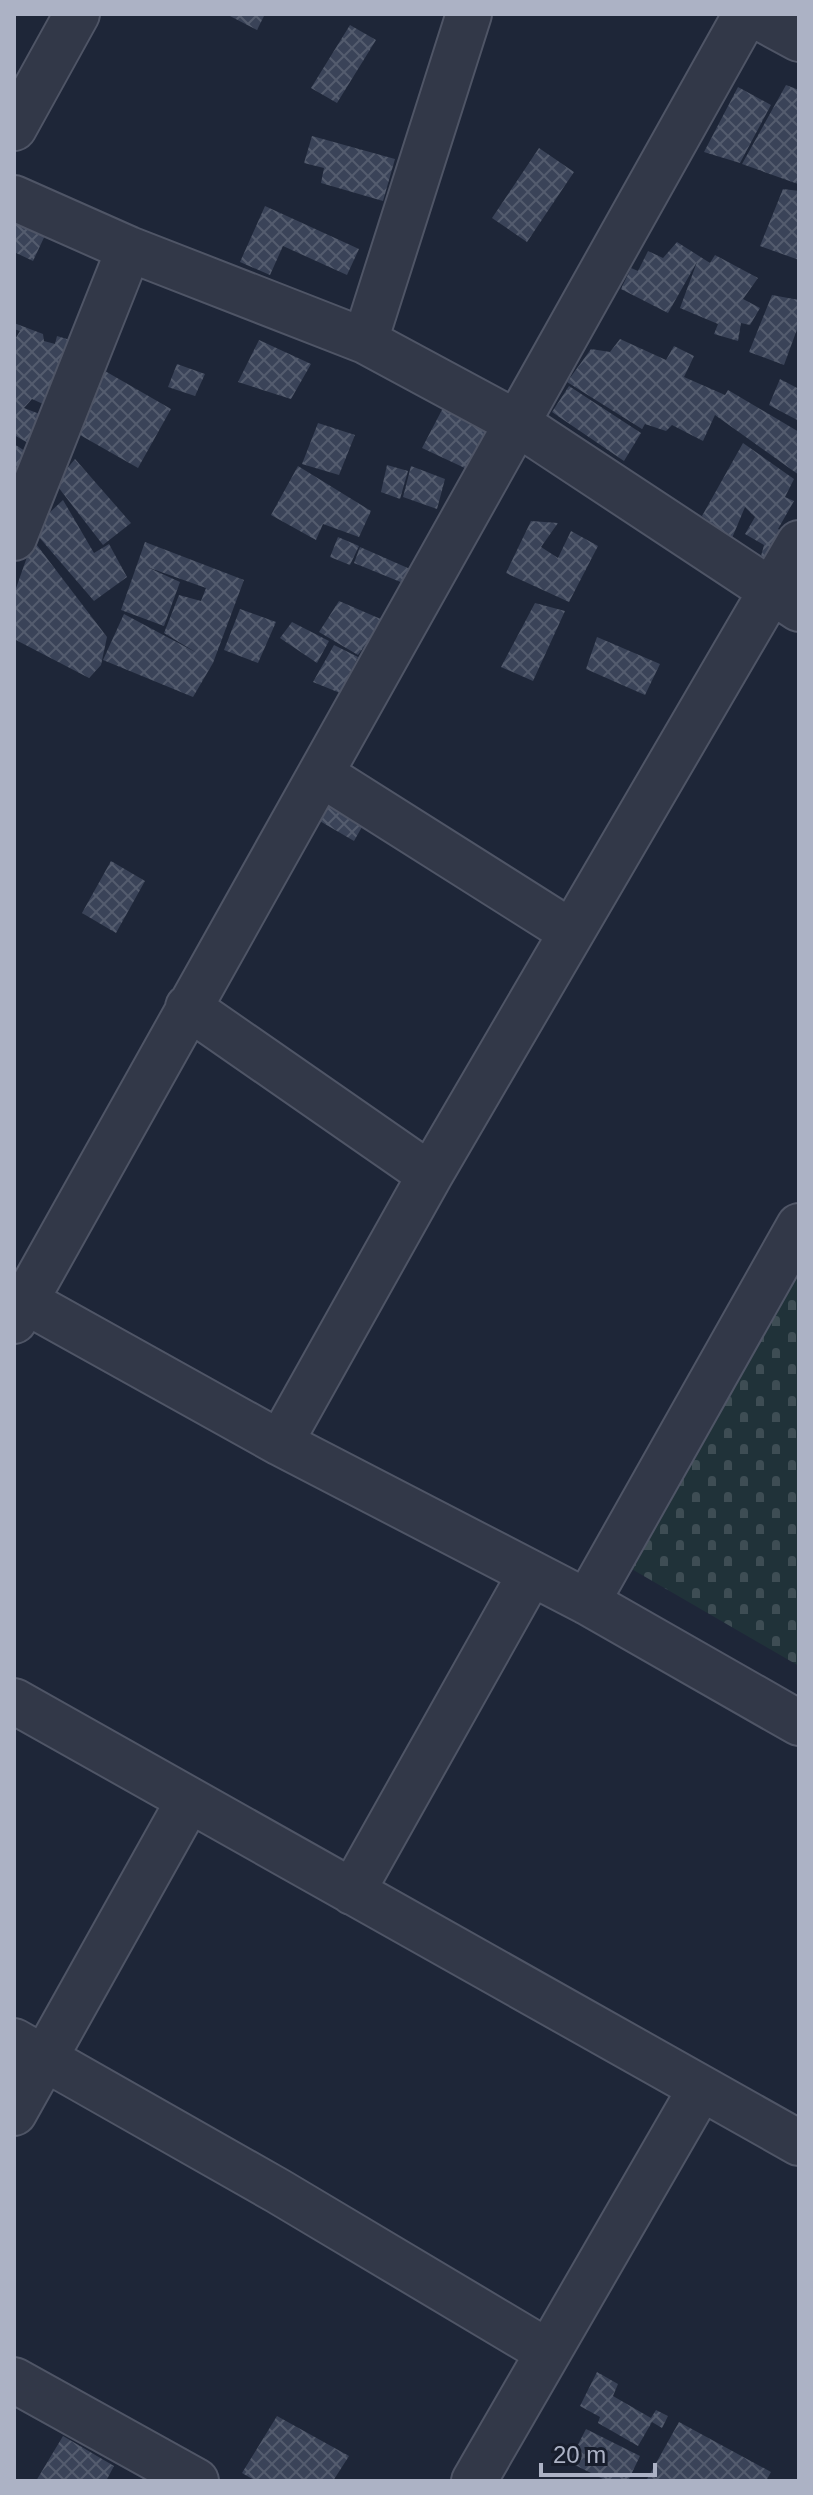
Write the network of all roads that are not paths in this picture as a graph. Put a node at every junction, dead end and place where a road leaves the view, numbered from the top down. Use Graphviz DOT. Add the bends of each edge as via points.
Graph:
graph roads {
  1 [pos="77,14"];
  2 [pos="469,14"];
  3 [pos="746,14"];
  4 [pos="753,14"];
  5 [pos="799,39"];
  6 [pos="14,128"];
  7 [pos="14,198"];
  8 [pos="129,249"];
  9 [pos="365,341"];
  10 [pos="517,423"];
  11 [pos="14,538"];
  12 [pos="799,543"];
  13 [pos="786,600"];
  14 [pos="321,774"];
  15 [pos="571,932"];
  16 [pos="188,1007"];
  17 [pos="430,1175"];
  18 [pos="799,1226"];
  19 [pos="20,1311"];
  20 [pos="280,1443"];
  21 [pos="531,1573"];
  22 [pos="587,1602"];
  23 [pos="14,1701"];
  24 [pos="799,1723"];
  25 [pos="189,1800"];
  26 [pos="352,1892"];
  27 [pos="29,2049"];
  28 [pos="701,2088"];
  29 [pos="14,2113"];
  30 [pos="799,2143"];
  31 [pos="548,2352"];
  32 [pos="14,2380"];
  33 [pos="146,2469"];
  34 [pos="196,2481"];
  35 [pos="474,2481"];
  1 -- 6 [label="street"];
  2 -- 9 [label="street"];
  3 -- 10 [label="street"];
  4 -- 5 [label="street"];
  7 -- 8 [label="street"];
  8 -- 9 [label="street"];
  8 -- 11 [label="street"];
  9 -- 10 [label="street"];
  10 -- 13 [label="street"];
  10 -- 14 [label="street"];
  12 -- 13 [label="street"];
  13 -- 15 [label="street"];
  14 -- 15 [label="street"];
  14 -- 16 [label="street"];
  15 -- 17 [label="street"];
  16 -- 17 [label="street"];
  16 -- 19 [label="street"];
  17 -- 20 [label="street"];
  18 -- 22 [label="street"];
  19 -- 20 [label="street"];
  20 -- 21 [label="street"];
  21 -- 22 [label="street"];
  21 -- 26 [label="street"];
  22 -- 24 [label="street"];
  23 -- 25 [label="street"];
  25 -- 26 [label="street"];
  25 -- 27 [label="street"];
  26 -- 28 [label="street"];
  27 -- 29 [label="street"];
  27 -- 31 [label="street"];
  28 -- 30 [label="street"];
  28 -- 31 [label="street"];
  31 -- 35 [label="street"];
  32 -- 33 [label="street"];
  33 -- 34 [label="street"];
}
